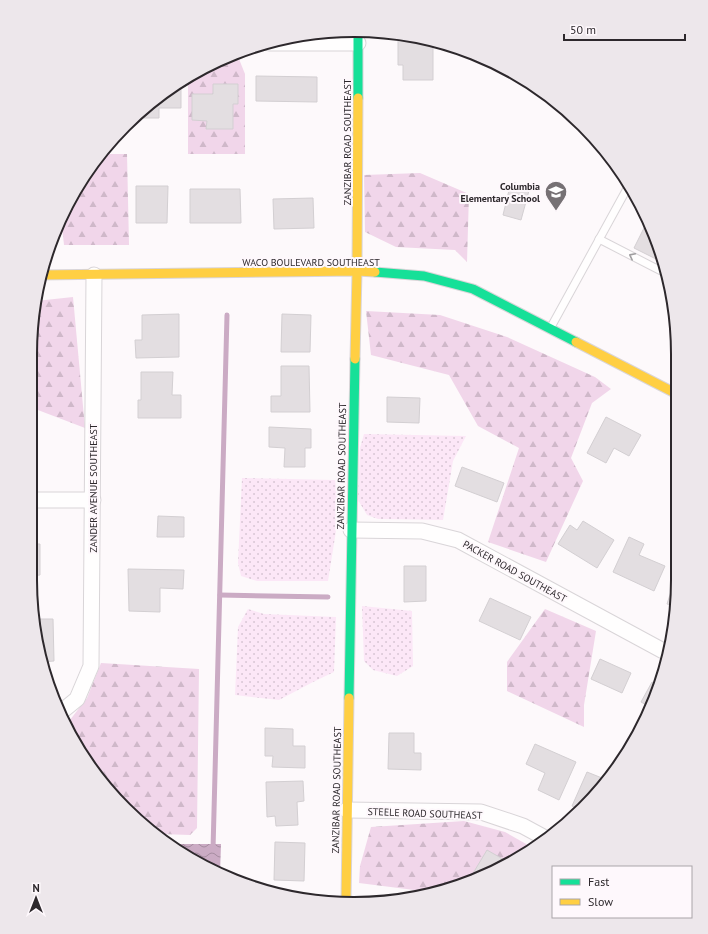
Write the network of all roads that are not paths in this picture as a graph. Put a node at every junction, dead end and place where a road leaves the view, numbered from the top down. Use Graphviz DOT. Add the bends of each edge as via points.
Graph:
graph roads {
  1 [pos="356,37"];
  2 [pos="358,37"];
  3 [pos="313,40"];
  4 [pos="626,191"];
  5 [pos="600,239"];
  6 [pos="659,270"];
  7 [pos="357,271"];
  8 [pos="47,275"];
  9 [pos="94,275"];
  10 [pos="550,328"];
  11 [pos="671,391"];
  12 [pos="37,500"];
  13 [pos="93,500"];
  14 [pos="351,530"];
  15 [pos="663,651"];
  16 [pos="65,709"];
  17 [pos="347,810"];
  18 [pos="541,836"];
  19 [pos="346,897"];
  1 -- 3 [label="street"];
  2 -- 7 [label="street, ZANZIBAR ROAD SOUTHEAST"];
  4 -- 5 [label="lane"];
  6 -- 5 [label="lane, one-way"];
  5 -- 10 [label="lane"];
  7 -- 9 [label="street, WACO BOULEVARD SOUTHEAST"];
  7 -- 10 [label="street, WACO BOULEVARD SOUTHEAST" via="424,276 472,288"];
  7 -- 14 [label="street, ZANZIBAR ROAD SOUTHEAST"];
  8 -- 9 [label="street, WACO BOULEVARD SOUTHEAST"];
  9 -- 13 [label="street, ZANDER AVENUE SOUTHEAST"];
  10 -- 11 [label="street, WACO BOULEVARD SOUTHEAST"];
  12 -- 13 [label="street"];
  13 -- 16 [label="street, ZANDER AVENUE SOUTHEAST" via="91,666 77,699"];
  14 -- 15 [label="street, PACKER ROAD SOUTHEAST" via="422,531 458,540"];
  14 -- 17 [label="street, ZANZIBAR ROAD SOUTHEAST"];
  17 -- 18 [label="street, STEELE ROAD SOUTHEAST" via="481,812 523,826"];
  17 -- 19 [label="street, ZANZIBAR ROAD SOUTHEAST"];
}
